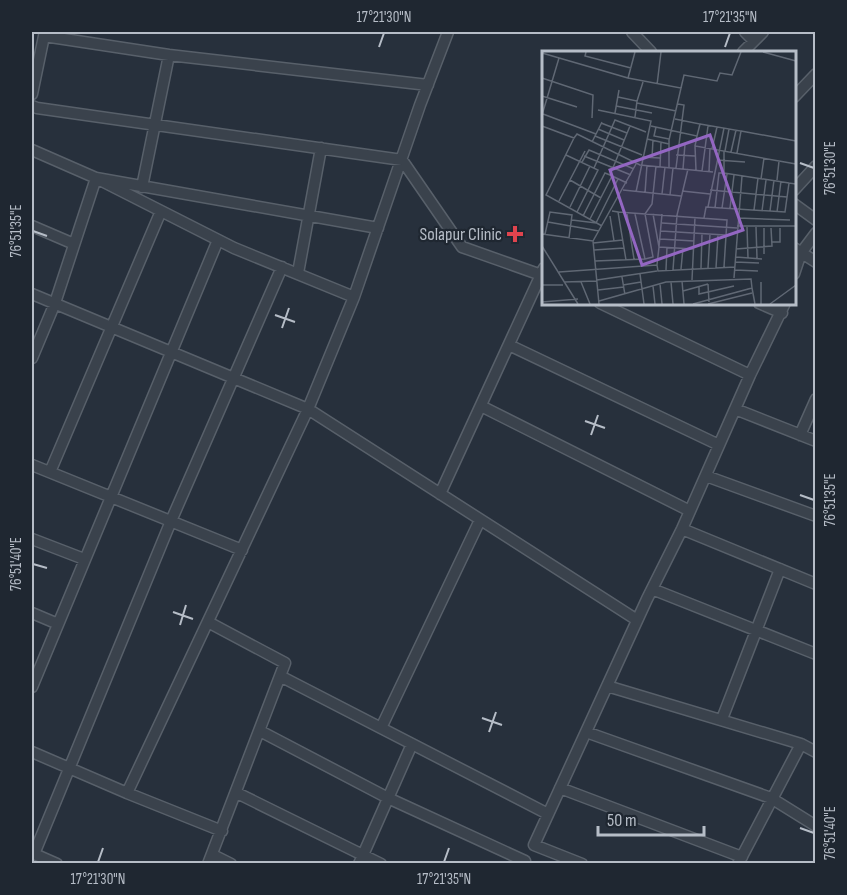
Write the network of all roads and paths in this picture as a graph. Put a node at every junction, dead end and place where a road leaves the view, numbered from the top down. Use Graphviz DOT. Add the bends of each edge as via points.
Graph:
graph roads {
  1 [pos="448,32"];
  2 [pos="632,32"];
  3 [pos="745,32"];
  4 [pos="763,32"];
  5 [pos="45,34"];
  6 [pos="754,41"];
  7 [pos="649,51"];
  8 [pos="744,51"];
  9 [pos="169,55"];
  10 [pos="816,74"];
  11 [pos="428,85"];
  12 [pos="32,94"];
  13 [pos="796,96"];
  14 [pos="32,105"];
  15 [pos="155,124"];
  16 [pos="321,148"];
  17 [pos="32,150"];
  18 [pos="402,160"];
  19 [pos="816,166"];
  20 [pos="96,178"];
  21 [pos="142,187"];
  22 [pos="796,189"];
  23 [pos="796,205"];
  24 [pos="161,211"];
  25 [pos="309,216"];
  26 [pos="816,220"];
  27 [pos="32,226"];
  28 [pos="378,228"];
  29 [pos="816,233"];
  30 [pos="218,240"];
  31 [pos="74,244"];
  32 [pos="798,251"];
  33 [pos="816,262"];
  34 [pos="796,266"];
  35 [pos="282,267"];
  36 [pos="298,273"];
  37 [pos="542,273"];
  38 [pos="542,275"];
  39 [pos="32,294"];
  40 [pos="354,297"];
  41 [pos="55,303"];
  42 [pos="602,304"];
  43 [pos="764,304"];
  44 [pos="783,308"];
  45 [pos="112,326"];
  46 [pos="509,345"];
  47 [pos="171,351"];
  48 [pos="32,358"];
  49 [pos="750,375"];
  50 [pos="234,378"];
  51 [pos="816,399"];
  52 [pos="481,406"];
  53 [pos="308,409"];
  54 [pos="735,409"];
  55 [pos="800,435"];
  56 [pos="816,441"];
  57 [pos="719,445"];
  58 [pos="32,465"];
  59 [pos="50,472"];
  60 [pos="706,476"];
  61 [pos="440,494"];
  62 [pos="110,497"];
  63 [pos="690,511"];
  64 [pos="816,516"];
  65 [pos="480,520"];
  66 [pos="171,522"];
  67 [pos="682,529"];
  68 [pos="32,539"];
  69 [pos="242,550"];
  70 [pos="84,559"];
  71 [pos="780,569"];
  72 [pos="816,584"];
  73 [pos="652,589"];
  74 [pos="32,613"];
  75 [pos="637,620"];
  76 [pos="208,622"];
  77 [pos="58,624"];
  78 [pos="757,631"];
  79 [pos="816,654"];
  80 [pos="280,676"];
  81 [pos="32,685"];
  82 [pos="607,686"];
  83 [pos="722,719"];
  84 [pos="381,728"];
  85 [pos="260,731"];
  86 [pos="585,732"];
  87 [pos="412,744"];
  88 [pos="801,744"];
  89 [pos="32,752"];
  90 [pos="816,752"];
  91 [pos="70,768"];
  92 [pos="560,788"];
  93 [pos="127,793"];
  94 [pos="237,793"];
  95 [pos="388,798"];
  96 [pos="771,798"];
  97 [pos="548,814"];
  98 [pos="816,826"];
  99 [pos="222,831"];
  100 [pos="534,845"];
  101 [pos="33,854"];
  102 [pos="211,859"];
  103 [pos="362,859"];
  104 [pos="740,860"];
  105 [pos="51,862"];
  106 [pos="524,862"];
  107 [pos="231,864"];
  108 [pos="381,864"];
  109 [pos="582,864"];
  1 -- 11 [label="street"];
  2 -- 7 [label="street"];
  3 -- 6 [label="street"];
  4 -- 6 [label="street"];
  5 -- 9 [label="street"];
  5 -- 12 [label="street"];
  6 -- 8 [label="street"];
  9 -- 11 [label="street"];
  9 -- 15 [label="street"];
  10 -- 13 [label="street"];
  11 -- 18 [label="street"];
  14 -- 15 [label="street"];
  15 -- 16 [label="street"];
  15 -- 21 [label="street"];
  16 -- 18 [label="street"];
  16 -- 25 [label="street"];
  17 -- 20 [label="street"];
  18 -- 28 [label="street"];
  18 -- 37 [label="street" via="462,247"];
  19 -- 22 [label="street"];
  20 -- 21 [label="street"];
  20 -- 24 [label="street"];
  20 -- 31 [label="street"];
  21 -- 25 [label="street"];
  23 -- 26 [label="street"];
  24 -- 30 [label="street"];
  24 -- 45 [label="street"];
  25 -- 28 [label="street"];
  25 -- 36 [label="street"];
  27 -- 31 [label="street"];
  28 -- 40 [label="street"];
  29 -- 32 [label="street"];
  30 -- 35 [label="street"];
  30 -- 47 [label="street"];
  31 -- 41 [label="street"];
  32 -- 33 [label="street"];
  32 -- 34 [label="street"];
  35 -- 36 [label="street"];
  35 -- 50 [label="street"];
  36 -- 40 [label="street"];
  38 -- 46 [label="street"];
  39 -- 41 [label="street"];
  40 -- 53 [label="street"];
  41 -- 45 [label="street"];
  41 -- 48 [label="street"];
  42 -- 49 [label="street"];
  43 -- 44 [label="street"];
  44 -- 49 [label="street"];
  45 -- 47 [label="street"];
  45 -- 59 [label="street"];
  46 -- 52 [label="street"];
  46 -- 57 [label="street"];
  47 -- 50 [label="street"];
  47 -- 62 [label="street"];
  49 -- 54 [label="street"];
  50 -- 53 [label="street"];
  50 -- 66 [label="street"];
  51 -- 55 [label="street"];
  52 -- 61 [label="street"];
  52 -- 63 [label="street"];
  53 -- 61 [label="street"];
  53 -- 69 [label="street"];
  54 -- 55 [label="street"];
  54 -- 57 [label="street"];
  55 -- 56 [label="street"];
  57 -- 60 [label="street"];
  58 -- 59 [label="street"];
  59 -- 62 [label="street"];
  60 -- 63 [label="street"];
  60 -- 64 [label="street"];
  61 -- 65 [label="street"];
  62 -- 66 [label="street"];
  62 -- 70 [label="street"];
  63 -- 67 [label="street"];
  65 -- 75 [label="street"];
  65 -- 84 [label="street"];
  66 -- 69 [label="street"];
  66 -- 91 [label="street"];
  67 -- 71 [label="street"];
  67 -- 73 [label="street"];
  68 -- 70 [label="street"];
  69 -- 76 [label="street"];
  70 -- 77 [label="street"];
  71 -- 72 [label="street"];
  71 -- 78 [label="street"];
  73 -- 75 [label="street"];
  73 -- 78 [label="street"];
  74 -- 77 [label="street"];
  75 -- 82 [label="street"];
  76 -- 80 [label="street" via="285,663"];
  76 -- 93 [label="street"];
  77 -- 81 [label="street"];
  78 -- 79 [label="street"];
  78 -- 83 [label="street"];
  80 -- 84 [label="street"];
  80 -- 85 [label="street"];
  82 -- 83 [label="street"];
  82 -- 86 [label="street"];
  83 -- 88 [label="street"];
  84 -- 87 [label="street"];
  85 -- 94 [label="street"];
  85 -- 95 [label="street"];
  86 -- 92 [label="street"];
  86 -- 96 [label="street"];
  87 -- 95 [label="street"];
  87 -- 97 [label="street"];
  88 -- 90 [label="street"];
  88 -- 96 [label="street"];
  89 -- 91 [label="street"];
  91 -- 93 [label="street"];
  91 -- 101 [label="street"];
  92 -- 97 [label="street"];
  92 -- 104 [label="street"];
  93 -- 99 [label="street"];
  94 -- 99 [label="street"];
  94 -- 103 [label="street"];
  95 -- 103 [label="street"];
  95 -- 106 [label="street"];
  96 -- 98 [label="street"];
  96 -- 104 [label="street"];
  97 -- 100 [label="street"];
  99 -- 102 [label="street"];
  100 -- 106 [label="street"];
  100 -- 109 [label="street"];
  101 -- 105 [label="street"];
  102 -- 107 [label="street"];
  103 -- 108 [label="street"];
}
